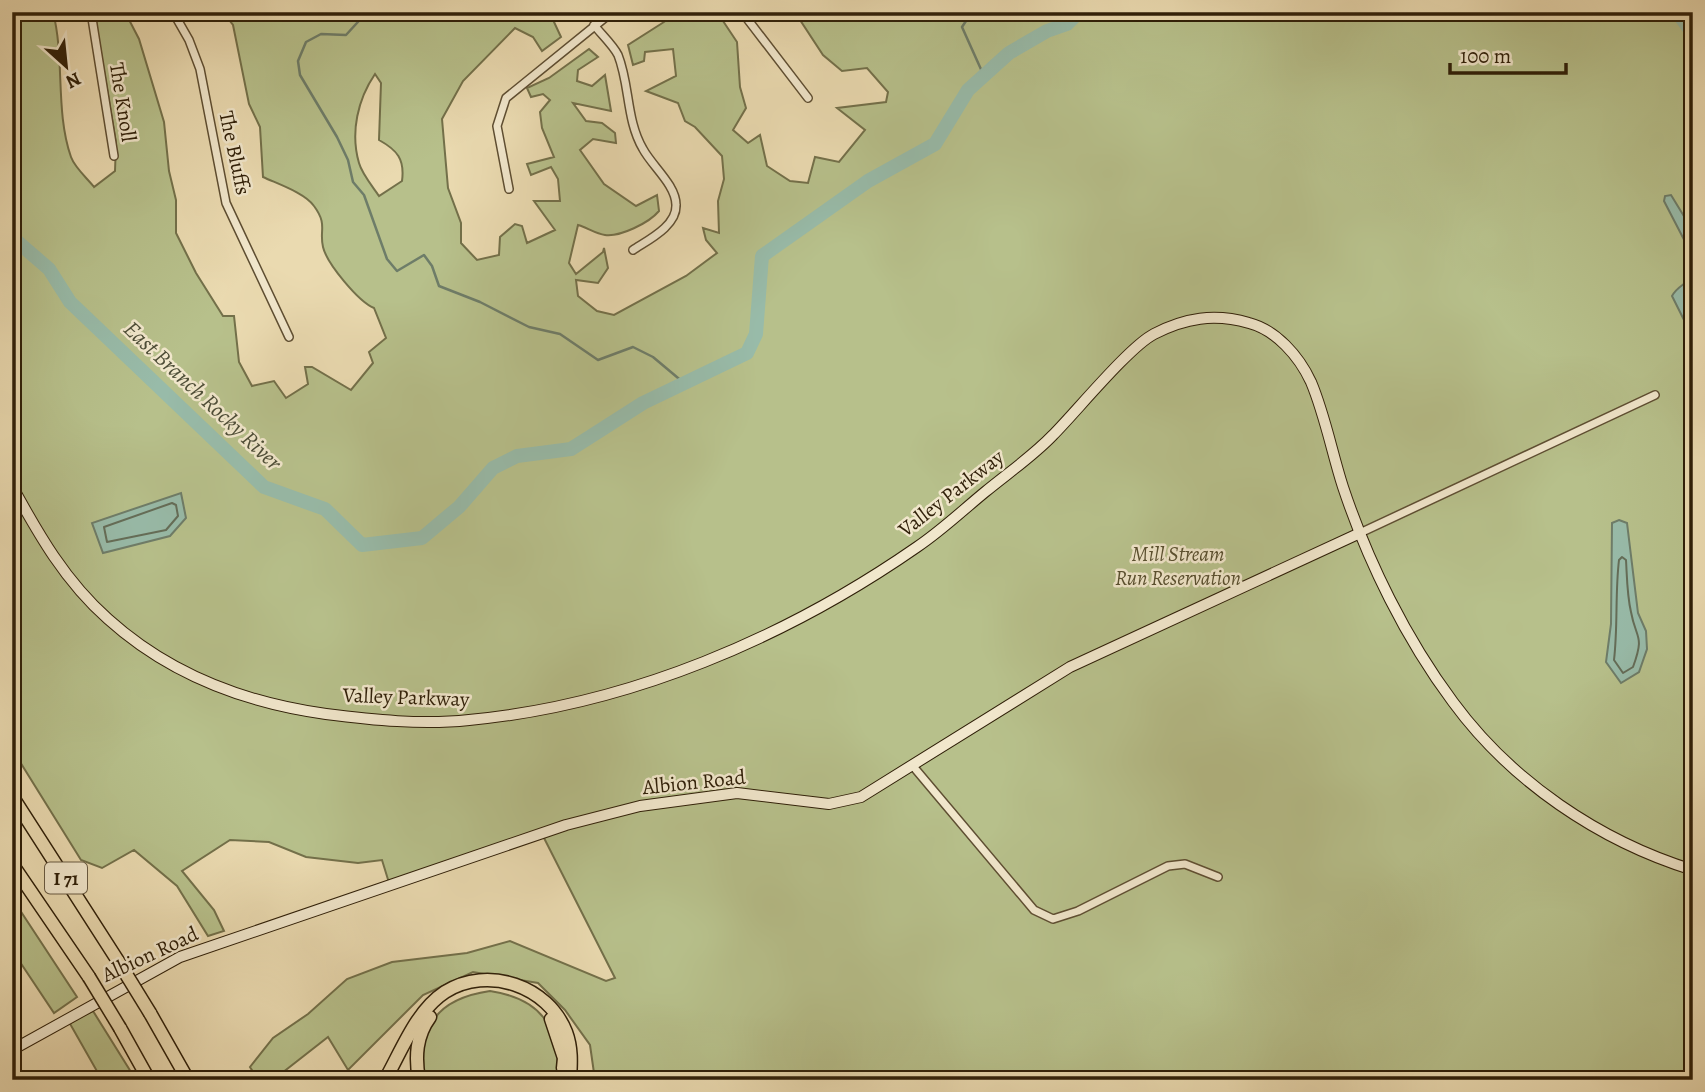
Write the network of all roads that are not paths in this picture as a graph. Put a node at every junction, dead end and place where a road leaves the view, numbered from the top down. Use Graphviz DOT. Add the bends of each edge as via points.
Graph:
graph roads {
  1 [pos="91,12"];
  2 [pos="173,12"];
  3 [pos="612,12"];
  4 [pos="742,12"];
  5 [pos="594,25"];
  6 [pos="808,98"];
  7 [pos="114,156"];
  8 [pos="509,189"];
  9 [pos="633,250"];
  10 [pos="289,337"];
  11 [pos="1655,395"];
  12 [pos="12,485"];
  13 [pos="1360,533"];
  14 [pos="912,765"];
  15 [pos="12,796"];
  16 [pos="12,864"];
  17 [pos="1693,870"];
  18 [pos="1218,877"];
  19 [pos="12,1050"];
  20 [pos="149,1080"];
  21 [pos="188,1080"];
  22 [pos="385,1080"];
  23 [pos="419,1080"];
  24 [pos="563,1080"];
  25 [pos="570,1080"];
  1 -- 7 [label="street, The Knoll"];
  2 -- 10 [label="street, The Bluffs" via="200,69 226,203"];
  3 -- 5 [label="street"];
  4 -- 6 [label="street"];
  5 -- 8 [label="street" via="506,98 497,126"];
  5 -- 9 [label="street" via="617,54 631,125 674,193 677,206 663,229"];
  11 -- 13 [label="street"];
  12 -- 13 [label="street, Valley Parkway" via="63,572 107,619 152,653 201,681 274,706 372,720 467,721 571,704 682,671 788,625 918,547 1046,442 1148,337 1200,316 1253,324 1284,342 1310,379"];
  13 -- 14 [label="street, Albion Road" via="1070,667"];
  13 -- 17 [label="street, Valley Parkway" via="1408,633 1454,704 1497,753 1577,818"];
  14 -- 18 [label="street" via="1034,910 1053,919 1168,866 1185,864"];
  14 -- 19 [label="street, Albion Road" via="861,797 830,804 737,793 640,806 566,825 180,957"];
  15 -- 21 [label="highway, I 71, bridge"];
  16 -- 20 [label="highway, I 71, bridge" via="89,977"];
  22 -- 25 [label="highway" via="433,1003 462,985 494,980 519,985 557,1014 571,1053"];
  23 -- 24 [label="highway" via="416,1053 433,1013 462,992 490,987 527,996 550,1018 564,1058"];
}
